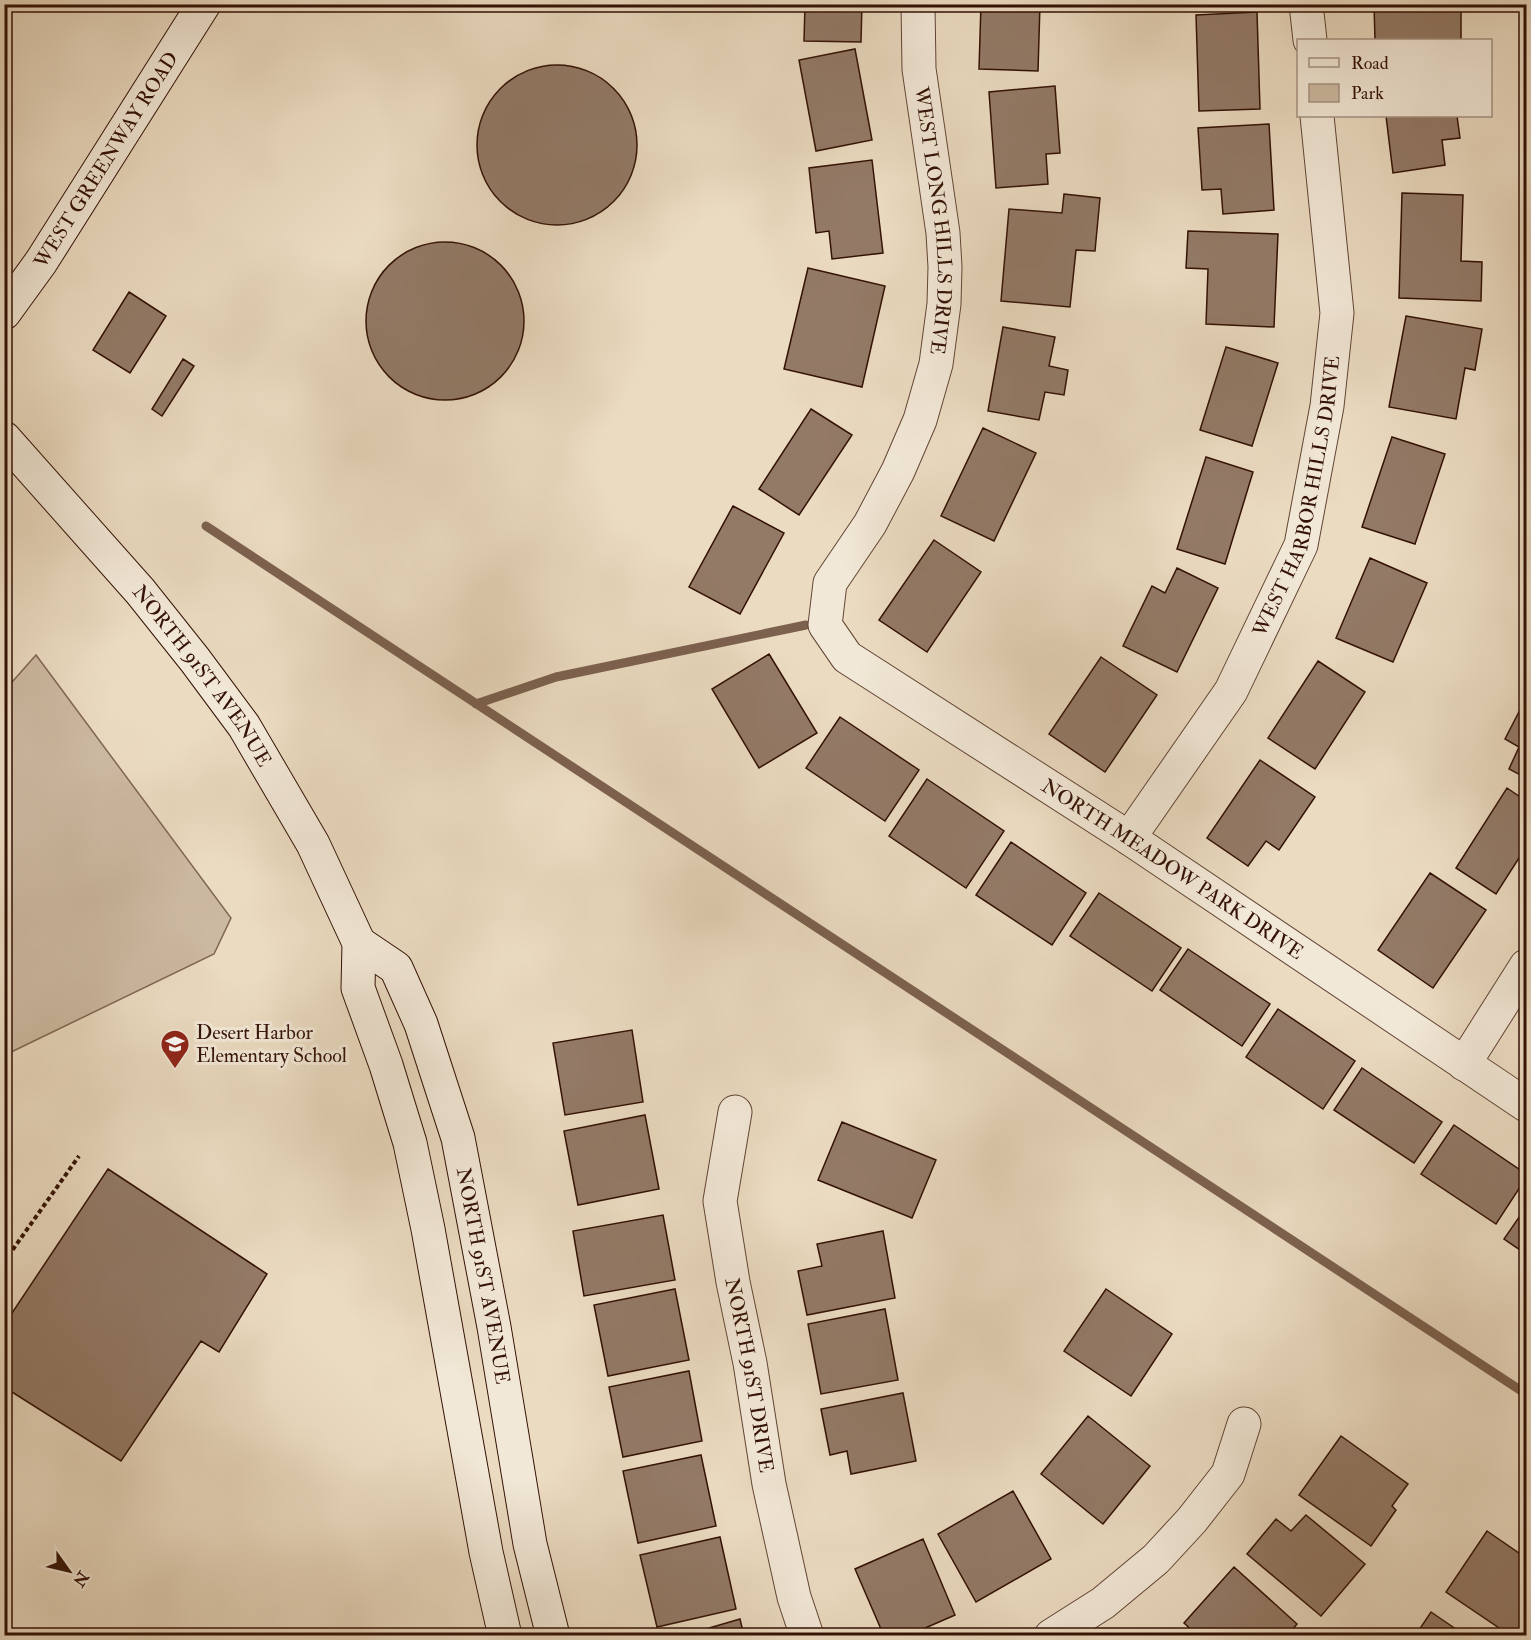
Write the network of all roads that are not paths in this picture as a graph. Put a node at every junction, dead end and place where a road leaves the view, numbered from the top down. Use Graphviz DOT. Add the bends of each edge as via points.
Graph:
graph roads {
  1 [pos="204,4"];
  2 [pos="918,4"];
  3 [pos="1306,4"];
  4 [pos="1310,39"];
  5 [pos="1317,117"];
  6 [pos="4,314"];
  7 [pos="4,438"];
  8 [pos="825,625"];
  9 [pos="1129,838"];
  10 [pos="359,943"];
  11 [pos="1527,966"];
  12 [pos="1464,1064"];
  13 [pos="1527,1106"];
  14 [pos="735,1112"];
  15 [pos="482,1264"];
  16 [pos="436,1274"];
  17 [pos="1244,1424"];
  18 [pos="505,1635"];
  19 [pos="553,1635"];
  20 [pos="807,1635"];
  21 [pos="1051,1635"];
  1 -- 6 [label="street, WEST GREENWAY ROAD"];
  2 -- 8 [label="street, WEST LONG HILLS DRIVE" via="919,69 944,233 944,304 936,364 920,420 898,471 870,524 830,583"];
  3 -- 4 [label="street"];
  5 -- 9 [label="street, WEST HARBOR HILLS DRIVE" via="1337,314 1327,406 1301,545 1231,691"];
  7 -- 10 [label="street, NORTH 91ST AVENUE" via="106,552 244,726 313,844"];
  8 -- 9 [label="street, NORTH MEADOW PARK DRIVE" via="847,657"];
  9 -- 12 [label="street, NORTH MEADOW PARK DRIVE"];
  10 -- 15 [label="street, NORTH 91ST AVENUE" via="396,968 422,1024 458,1138"];
  10 -- 16 [label="street, NORTH 91ST AVENUE" via="357,988 410,1143"];
  11 -- 12 [label="street"];
  12 -- 13 [label="street, NORTH MEADOW PARK DRIVE"];
  14 -- 20 [label="street, NORTH 91ST DRIVE" via="720,1201 769,1484 794,1597"];
  15 -- 16 [label="street"];
  15 -- 19 [label="street, NORTH 91ST AVENUE" via="530,1544"];
  16 -- 18 [label="street, NORTH 91ST AVENUE" via="483,1540"];
  17 -- 21 [label="street" via="1228,1474 1192,1520 1156,1559 1103,1603"];
}
